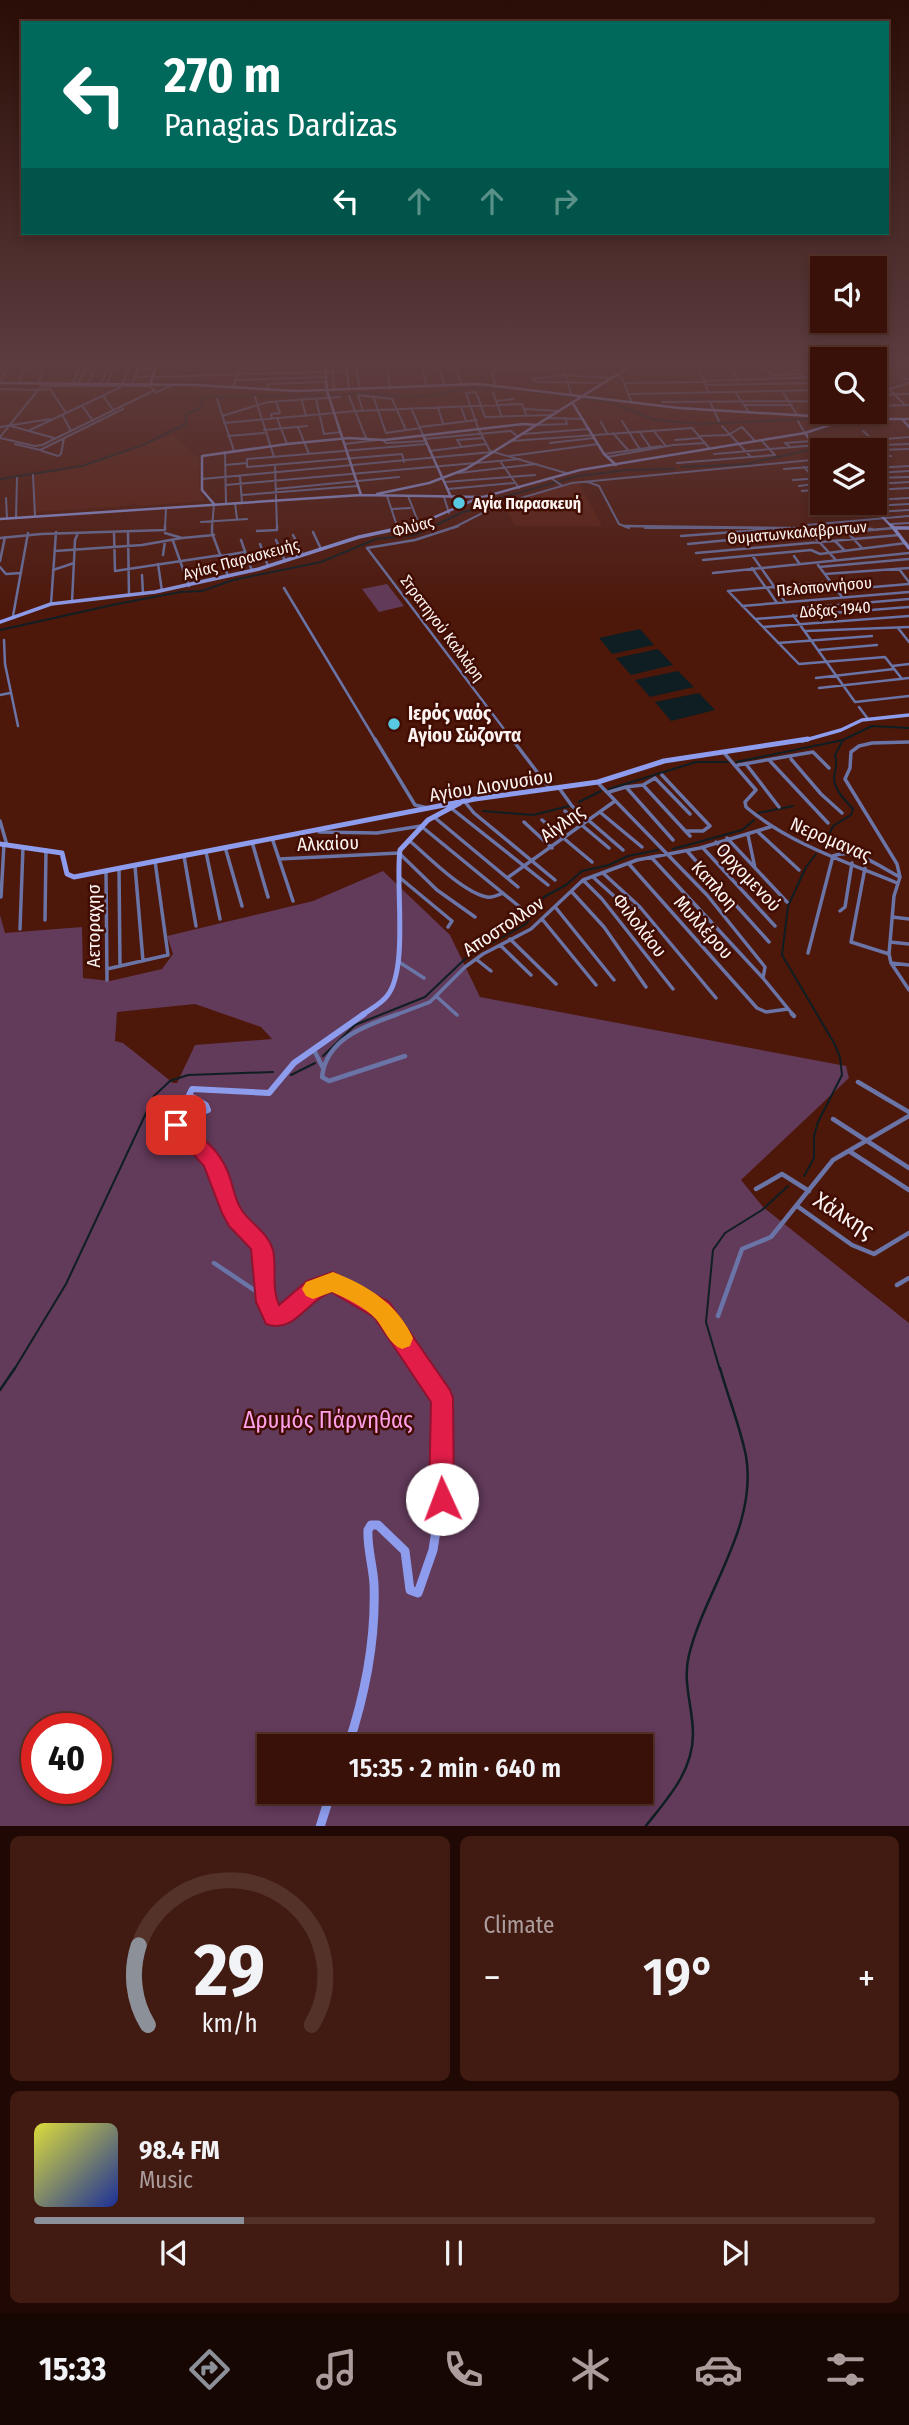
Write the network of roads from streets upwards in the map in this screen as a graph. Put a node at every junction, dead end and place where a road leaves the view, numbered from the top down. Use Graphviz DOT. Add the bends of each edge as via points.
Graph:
graph roads {
  1 [pos="31,447"];
  2 [pos="46,447"];
  3 [pos="62,447"];
  4 [pos="232,447"];
  5 [pos="261,447"];
  6 [pos="270,447"];
  7 [pos="307,447"];
  8 [pos="346,447"];
  9 [pos="374,447"];
  10 [pos="427,447"];
  11 [pos="459,447"];
  12 [pos="489,447"];
  13 [pos="501,447"];
  14 [pos="549,447"];
  15 [pos="576,447"];
  16 [pos="600,447"];
  17 [pos="625,447"];
  18 [pos="648,447"];
  19 [pos="667,447"];
  20 [pos="720,447"];
  21 [pos="741,447"];
  22 [pos="788,447"];
  23 [pos="639,448"];
  24 [pos="710,449"];
  25 [pos="769,449"];
  26 [pos="887,449"];
  27 [pos="909,449"];
  28 [pos="40,450"];
  29 [pos="628,450"];
  30 [pos="234,451"];
  31 [pos="347,451"];
  32 [pos="429,451"];
  33 [pos="549,451"];
  34 [pos="746,451"];
  35 [pos="494,452"];
  36 [pos="225,453"];
  37 [pos="634,453"];
  38 [pos="714,454"];
  39 [pos="309,455"];
  40 [pos="606,455"];
  41 [pos="509,456"];
  42 [pos="671,456"];
  43 [pos="810,456"];
  44 [pos="887,456"];
  45 [pos="891,456"];
  46 [pos="751,457"];
  47 [pos="274,458"];
  48 [pos="350,459"];
  49 [pos="433,459"];
  50 [pos="520,459"];
  51 [pos="500,461"];
  52 [pos="643,461"];
  53 [pos="404,462"];
  54 [pos="247,463"];
  55 [pos="677,463"];
  56 [pos="477,464"];
  57 [pos="537,464"];
  58 [pos="225,465"];
  59 [pos="275,465"];
  60 [pos="616,465"];
  61 [pos="352,466"];
  62 [pos="437,466"];
  63 [pos="899,466"];
  64 [pos="909,466"];
  65 [pos="529,467"];
  66 [pos="804,467"];
  67 [pos="810,467"];
  68 [pos="887,467"];
  69 [pos="784,468"];
  70 [pos="505,470"];
  71 [pos="682,471"];
  72 [pos="904,471"];
  73 [pos="909,471"];
  74 [pos="459,472"];
  75 [pos="887,472"];
  76 [pos="275,473"];
  77 [pos="355,474"];
  78 [pos="567,474"];
  79 [pos="810,474"];
  80 [pos="33,475"];
  81 [pos="240,475"];
  82 [pos="535,475"];
  83 [pos="225,477"];
  84 [pos="399,477"];
  85 [pos="510,477"];
  86 [pos="909,477"];
  87 [pos="16,478"];
  88 [pos="810,478"];
  89 [pos="887,478"];
  90 [pos="202,479"];
  91 [pos="552,479"];
  92 [pos="444,480"];
  93 [pos="793,480"];
  94 [pos="276,481"];
  95 [pos="540,481"];
  96 [pos="582,482"];
  97 [pos="909,482"];
  98 [pos="514,483"];
  99 [pos="887,483"];
  100 [pos="241,484"];
  101 [pos="358,484"];
  102 [pos="559,484"];
  103 [pos="226,485"];
  104 [pos="810,485"];
  105 [pos="799,486"];
  106 [pos="519,488"];
  107 [pos="909,488"];
  108 [pos="448,489"];
  109 [pos="887,489"];
  110 [pos="890,489"];
  111 [pos="810,490"];
  112 [pos="276,491"];
  113 [pos="802,491"];
  114 [pos="242,495"];
  115 [pos="361,495"];
  116 [pos="387,496"];
  117 [pos="408,496"];
  118 [pos="444,497"];
  119 [pos="451,497"];
  120 [pos="461,497"];
  121 [pos="483,497"];
  122 [pos="6,498"];
  123 [pos="898,498"];
  124 [pos="909,498"];
  125 [pos="887,499"];
  126 [pos="275,501"];
  127 [pos="235,503"];
  128 [pos="242,503"];
  129 [pos="467,503"];
  130 [pos="214,504"];
  131 [pos="226,504"];
  132 [pos="887,504"];
  133 [pos="909,504"];
  134 [pos="166,508"];
  135 [pos="411,508"];
  136 [pos="392,509"];
  137 [pos="909,510"];
  138 [pos="887,511"];
  139 [pos="449,513"];
  140 [pos="882,515"];
  141 [pos="34,516"];
  142 [pos="904,516"];
  143 [pos="909,516"];
  144 [pos="16,517"];
  145 [pos="8,518"];
  146 [pos="885,518"];
  147 [pos="0,519"];
  148 [pos="247,519"];
  149 [pos="858,519"];
  150 [pos="237,520"];
  151 [pos="213,521"];
  152 [pos="201,522"];
  153 [pos="419,524"];
  154 [pos="909,524"];
  155 [pos="732,526"];
  156 [pos="892,526"];
  157 [pos="400,527"];
  158 [pos="784,527"];
  159 [pos="792,527"];
  160 [pos="843,527"];
  161 [pos="866,527"];
  162 [pos="872,529"];
  163 [pos="257,531"];
  164 [pos="56,532"];
  165 [pos="165,532"];
  166 [pos="313,532"];
  167 [pos="735,532"];
  168 [pos="847,532"];
  169 [pos="28,533"];
  170 [pos="78,533"];
  171 [pos="114,533"];
  172 [pos="128,533"];
  173 [pos="812,534"];
  174 [pos="214,535"];
  175 [pos="293,535"];
  176 [pos="780,535"];
  177 [pos="900,535"];
  178 [pos="681,536"];
  179 [pos="765,536"];
  180 [pos="5,537"];
  181 [pos="0,538"];
  182 [pos="182,538"];
  183 [pos="740,539"];
  184 [pos="853,539"];
  185 [pos="241,540"];
  186 [pos="276,540"];
  187 [pos="165,541"];
  188 [pos="173,541"];
  189 [pos="835,541"];
  190 [pos="819,542"];
  191 [pos="906,542"];
  192 [pos="260,544"];
  193 [pos="688,544"];
  194 [pos="128,545"];
  195 [pos="786,545"];
  196 [pos="773,546"];
  197 [pos="115,547"];
  198 [pos="367,548"];
  199 [pos="862,548"];
  200 [pos="747,549"];
  201 [pos="75,550"];
  202 [pos="321,550"];
  203 [pos="844,550"];
  204 [pos="55,551"];
  205 [pos="909,551"];
  206 [pos="245,552"];
  207 [pos="790,552"];
  208 [pos="830,552"];
  209 [pos="696,554"];
  210 [pos="163,555"];
  211 [pos="221,555"];
  212 [pos="751,555"];
  213 [pos="303,556"];
  214 [pos="794,556"];
  215 [pos="870,557"];
  216 [pos="0,558"];
  217 [pos="909,559"];
  218 [pos="703,560"];
  219 [pos="837,560"];
  220 [pos="182,561"];
  221 [pos="285,561"];
  222 [pos="874,561"];
  223 [pos="815,562"];
  224 [pos="74,563"];
  225 [pos="799,564"];
  226 [pos="843,564"];
  227 [pos="158,565"];
  228 [pos="268,566"];
  229 [pos="0,567"];
  230 [pos="760,567"];
  231 [pos="819,567"];
  232 [pos="752,568"];
  233 [pos="909,568"];
  234 [pos="129,569"];
  235 [pos="899,569"];
  236 [pos="53,570"];
  237 [pos="882,570"];
  238 [pos="252,571"];
  239 [pos="21,573"];
  240 [pos="713,573"];
  241 [pos="142,575"];
  242 [pos="825,575"];
  243 [pos="228,576"];
  244 [pos="831,582"];
  245 [pos="909,583"];
  246 [pos="188,586"];
  247 [pos="774,587"];
  248 [pos="766,588"];
  249 [pos="284,589"];
  250 [pos="838,590"];
  251 [pos="162,591"];
  252 [pos="909,592"];
  253 [pos="143,594"];
  254 [pos="129,595"];
  255 [pos="864,595"];
  256 [pos="842,597"];
  257 [pos="909,599"];
  258 [pos="72,602"];
  259 [pos="785,602"];
  260 [pos="869,602"];
  261 [pos="777,603"];
  262 [pos="51,604"];
  263 [pos="846,604"];
  264 [pos="742,606"];
  265 [pos="909,607"];
  266 [pos="875,608"];
  267 [pos="851,610"];
  268 [pos="807,614"];
  269 [pos="793,615"];
  270 [pos="13,616"];
  271 [pos="909,616"];
  272 [pos="755,619"];
  273 [pos="0,622"];
  274 [pos="800,624"];
  275 [pos="763,627"];
  276 [pos="909,627"];
  277 [pos="898,628"];
  278 [pos="805,631"];
  279 [pos="872,636"];
  280 [pos="4,640"];
  281 [pos="811,640"];
  282 [pos="909,642"];
  283 [pos="778,643"];
  284 [pos="877,645"];
  285 [pos="819,650"];
  286 [pos="828,663"];
  287 [pos="2,664"];
  288 [pos="909,664"];
  289 [pos="893,667"];
  290 [pos="837,675"];
  291 [pos="816,678"];
  292 [pos="909,678"];
  293 [pos="902,679"];
  294 [pos="844,685"];
  295 [pos="819,688"];
  296 [pos="10,693"];
  297 [pos="0,695"];
  298 [pos="909,696"];
  299 [pos="859,707"];
  300 [pos="909,715"];
  301 [pos="868,719"];
  302 [pos="18,726"];
  303 [pos="909,742"];
  304 [pos="725,754"];
  305 [pos="790,758"];
  306 [pos="769,761"];
  307 [pos="746,763"];
  308 [pos="737,765"];
  309 [pos="829,768"];
  310 [pos="670,773"];
  311 [pos="662,775"];
  312 [pos="655,778"];
  313 [pos="598,782"];
  314 [pos="643,785"];
  315 [pos="626,787"];
  316 [pos="559,788"];
  317 [pos="550,789"];
  318 [pos="608,793"];
  319 [pos="615,801"];
  320 [pos="462,802"];
  321 [pos="779,807"];
  322 [pos="451,808"];
  323 [pos="565,811"];
  324 [pos="600,813"];
  325 [pos="842,813"];
  326 [pos="433,814"];
  327 [pos="690,814"];
  328 [pos="542,820"];
  329 [pos="588,820"];
  330 [pos="0,821"];
  331 [pos="524,822"];
  332 [pos="828,823"];
  333 [pos="582,825"];
  334 [pos="421,826"];
  335 [pos="770,827"];
  336 [pos="310,831"];
  337 [pos="685,831"];
  338 [pos="758,832"];
  339 [pos="748,835"];
  340 [pos="690,836"];
  341 [pos="272,838"];
  342 [pos="727,838"];
  343 [pos="564,839"];
  344 [pos="409,840"];
  345 [pos="673,840"];
  346 [pos="252,842"];
  347 [pos="716,842"];
  348 [pos="4,844"];
  349 [pos="23,846"];
  350 [pos="225,847"];
  351 [pos="642,847"];
  352 [pos="552,848"];
  353 [pos="609,848"];
  354 [pos="702,848"];
  355 [pos="46,850"];
  356 [pos="622,850"];
  357 [pos="206,851"];
  358 [pos="687,851"];
  359 [pos="400,853"];
  360 [pos="668,853"];
  361 [pos="184,855"];
  362 [pos="833,856"];
  363 [pos="651,857"];
  364 [pos="279,859"];
  365 [pos="155,861"];
  366 [pos="533,862"];
  367 [pos="592,862"];
  368 [pos="852,863"];
  369 [pos="629,864"];
  370 [pos="135,865"];
  371 [pos="739,865"];
  372 [pos="525,867"];
  373 [pos="865,868"];
  374 [pos="119,869"];
  375 [pos="755,869"];
  376 [pos="799,870"];
  377 [pos="106,872"];
  378 [pos="604,874"];
  379 [pos="74,877"];
  380 [pos="400,877"];
  381 [pos="593,877"];
  382 [pos="900,877"];
  383 [pos="507,878"];
  384 [pos="555,880"];
  385 [pos="583,880"];
  386 [pos="897,883"];
  387 [pos="548,886"];
  388 [pos="518,887"];
  389 [pos="572,892"];
  390 [pos="503,893"];
  391 [pos="1,897"];
  392 [pos="268,897"];
  393 [pos="293,901"];
  394 [pos="788,902"];
  395 [pos="242,906"];
  396 [pos="640,907"];
  397 [pos="521,908"];
  398 [pos="556,908"];
  399 [pos="840,911"];
  400 [pos="892,917"];
  401 [pos="475,918"];
  402 [pos="220,919"];
  403 [pos="542,919"];
  404 [pos="909,919"];
  405 [pos="45,920"];
  406 [pos="196,926"];
  407 [pos="775,926"];
  408 [pos="448,927"];
  409 [pos="20,929"];
  410 [pos="509,939"];
  411 [pos="769,942"];
  412 [pos="890,942"];
  413 [pos="499,944"];
  414 [pos="909,944"];
  415 [pos="808,953"];
  416 [pos="889,954"];
  417 [pos="476,959"];
  418 [pos="143,961"];
  419 [pos="397,961"];
  420 [pos="891,963"];
  421 [pos="909,965"];
  422 [pos="120,966"];
  423 [pos="107,969"];
  424 [pos="491,971"];
  425 [pos="531,975"];
  426 [pos="424,978"];
  427 [pos="762,978"];
  428 [pos="107,979"];
  429 [pos="614,980"];
  430 [pos="556,984"];
  431 [pos="596,985"];
  432 [pos="646,987"];
  433 [pos="909,988"];
  434 [pos="673,989"];
  435 [pos="436,996"];
  436 [pos="716,998"];
  437 [pos="788,1009"];
  438 [pos="457,1015"];
  439 [pos="794,1016"];
  440 [pos="314,1050"];
  441 [pos="405,1056"];
  442 [pos="323,1068"];
  443 [pos="858,1082"];
  444 [pos="909,1114"];
  445 [pos="833,1119"];
  446 [pos="868,1140"];
  447 [pos="849,1151"];
  448 [pos="909,1168"];
  449 [pos="756,1189"];
  450 [pos="909,1190"];
  451 [pos="809,1191"];
  452 [pos="797,1206"];
  453 [pos="909,1233"];
  454 [pos="214,1263"];
  455 [pos="909,1278"];
  456 [pos="897,1285"];
  457 [pos="265,1297"];
  458 [pos="718,1316"];
  459 [pos="352,1734"];
  460 [pos="327,1804"];
  461 [pos="320,1826"];
  1 -- 28 [label="street"];
  2 -- 28 [label="street"];
  3 -- 28 [label="street" via="58,456"];
  4 -- 30 [label="street"];
  5 -- 30 [label="street"];
  6 -- 47 [label="street"];
  7 -- 39 [label="street"];
  8 -- 31 [label="street"];
  9 -- 31 [label="street"];
  10 -- 32 [label="street"];
  11 -- 32 [label="street"];
  12 -- 35 [label="street"];
  13 -- 35 [label="street"];
  14 -- 33 [label="street"];
  15 -- 33 [label="street"];
  16 -- 40 [label="street"];
  17 -- 29 [label="street"];
  18 -- 23 [label="street"];
  19 -- 37 [label="street"];
  20 -- 24 [label="street"];
  21 -- 34 [label="street"];
  22 -- 25 [label="street"];
  23 -- 29 [label="street"];
  24 -- 42 [label="street"];
  25 -- 34 [label="street"];
  25 -- 46 [label="street" via="775,455"];
  26 -- 27 [label="street"];
  29 -- 40 [label="street"];
  30 -- 36 [label="street"];
  31 -- 39 [label="street"];
  31 -- 48 [label="street"];
  32 -- 49 [label="street"];
  33 -- 41 [label="street"];
  34 -- 38 [label="street"];
  34 -- 46 [label="street"];
  35 -- 41 [label="street"];
  35 -- 49 [label="street"];
  35 -- 56 [label="street"];
  36 -- 58 [label="street"];
  36 -- 90 [label="street" via="202,456"];
  37 -- 40 [label="street"];
  37 -- 52 [label="street"];
  39 -- 47 [label="street"];
  40 -- 60 [label="street"];
  41 -- 50 [label="street"];
  42 -- 52 [label="street"];
  42 -- 55 [label="street"];
  43 -- 71 [label="street, Φλύας" via="748,467"];
  44 -- 45 [label="street"];
  46 -- 55 [label="street"];
  47 -- 54 [label="street" via="247,459"];
  47 -- 59 [label="street"];
  48 -- 53 [label="street" via="402,454"];
  48 -- 59 [label="street"];
  48 -- 61 [label="street"];
  49 -- 53 [label="street"];
  49 -- 62 [label="street"];
  50 -- 51 [label="street"];
  50 -- 57 [label="street"];
  51 -- 56 [label="street"];
  51 -- 70 [label="street"];
  52 -- 60 [label="street"];
  53 -- 61 [label="street"];
  54 -- 58 [label="street"];
  54 -- 59 [label="street" via="247,467"];
  55 -- 71 [label="street"];
  56 -- 62 [label="street"];
  56 -- 74 [label="street"];
  57 -- 65 [label="street"];
  57 -- 78 [label="street"];
  58 -- 83 [label="street"];
  59 -- 76 [label="street"];
  60 -- 78 [label="street"];
  61 -- 76 [label="street"];
  61 -- 77 [label="street"];
  62 -- 77 [label="street"];
  62 -- 92 [label="street"];
  63 -- 64 [label="street"];
  63 -- 68 [label="street"];
  63 -- 72 [label="street"];
  65 -- 70 [label="street"];
  65 -- 82 [label="street"];
  66 -- 67 [label="street"];
  66 -- 69 [label="street"];
  66 -- 79 [label="street"];
  70 -- 74 [label="street"];
  70 -- 85 [label="street"];
  71 -- 96 [label="street, Φλύας"];
  72 -- 73 [label="street"];
  72 -- 75 [label="street"];
  74 -- 92 [label="street"];
  76 -- 81 [label="street"];
  76 -- 94 [label="street"];
  77 -- 94 [label="street"];
  77 -- 101 [label="street"];
  78 -- 91 [label="street"];
  80 -- 141 [label="street"];
  81 -- 83 [label="street"];
  81 -- 100 [label="street"];
  82 -- 85 [label="street"];
  82 -- 95 [label="street"];
  83 -- 90 [label="street"];
  83 -- 103 [label="street"];
  84 -- 101 [label="street"];
  85 -- 92 [label="street"];
  85 -- 98 [label="street"];
  86 -- 89 [label="street"];
  87 -- 144 [label="street"];
  88 -- 93 [label="street"];
  90 -- 130 [label="street" via="202,491"];
  91 -- 95 [label="street"];
  91 -- 102 [label="street"];
  92 -- 108 [label="street"];
  92 -- 115 [label="street"];
  94 -- 100 [label="street"];
  94 -- 112 [label="street"];
  95 -- 106 [label="street"];
  96 -- 102 [label="street, Φλύας"];
  96 -- 155 [label="street" via="598,486 620,526"];
  97 -- 99 [label="street"];
  98 -- 106 [label="street"];
  98 -- 108 [label="street"];
  100 -- 103 [label="street"];
  100 -- 114 [label="street"];
  101 -- 112 [label="street"];
  101 -- 115 [label="street"];
  102 -- 198 [label="street, Φλύας" via="499,504 461,525 415,540"];
  103 -- 131 [label="street"];
  104 -- 105 [label="street"];
  106 -- 121 [label="street"];
  107 -- 110 [label="street"];
  108 -- 119 [label="street"];
  109 -- 110 [label="street"];
  110 -- 123 [label="street"];
  111 -- 113 [label="street"];
  112 -- 114 [label="street"];
  112 -- 126 [label="street"];
  114 -- 128 [label="street"];
  115 -- 116 [label="street"];
  115 -- 126 [label="street"];
  116 -- 117 [label="street"];
  116 -- 136 [label="street"];
  117 -- 118 [label="street"];
  117 -- 135 [label="street"];
  118 -- 119 [label="street"];
  118 -- 139 [label="street"];
  119 -- 120 [label="street"];
  120 -- 121 [label="street"];
  120 -- 129 [label="street"];
  121 -- 129 [label="street, Αγίας Παρασκευής"];
  122 -- 145 [label="street"];
  123 -- 124 [label="street"];
  123 -- 125 [label="street"];
  126 -- 128 [label="street"];
  126 -- 163 [label="street" via="277,530"];
  127 -- 128 [label="street"];
  127 -- 131 [label="street"];
  127 -- 150 [label="street"];
  129 -- 139 [label="street, Αγίας Παρασκευής"];
  130 -- 131 [label="street"];
  130 -- 134 [label="street"];
  130 -- 151 [label="street"];
  132 -- 133 [label="street"];
  134 -- 141 [label="street"];
  134 -- 165 [label="street"];
  135 -- 136 [label="street"];
  135 -- 153 [label="street"];
  136 -- 157 [label="street"];
  137 -- 138 [label="street"];
  139 -- 153 [label="street, Αγίας Παρασκευής"];
  140 -- 146 [label="street"];
  141 -- 144 [label="street"];
  142 -- 143 [label="street"];
  142 -- 146 [label="street"];
  142 -- 154 [label="street"];
  144 -- 145 [label="street"];
  145 -- 147 [label="street"];
  146 -- 149 [label="street"];
  146 -- 156 [label="street"];
  148 -- 150 [label="street"];
  149 -- 159 [label="street"];
  149 -- 161 [label="street"];
  150 -- 151 [label="street"];
  151 -- 152 [label="street"];
  151 -- 174 [label="street"];
  153 -- 157 [label="street, Αγίας Παρασκευής"];
  154 -- 156 [label="street"];
  155 -- 158 [label="street"];
  155 -- 167 [label="street"];
  156 -- 162 [label="street"];
  156 -- 177 [label="street"];
  157 -- 202 [label="street, Αγίας Παρασκευής"];
  158 -- 159 [label="street"];
  158 -- 167 [label="street"];
  159 -- 160 [label="street"];
  160 -- 161 [label="street"];
  160 -- 168 [label="street"];
  161 -- 162 [label="street"];
  162 -- 168 [label="street"];
  164 -- 169 [label="street"];
  164 -- 170 [label="street"];
  164 -- 204 [label="street"];
  165 -- 172 [label="street"];
  165 -- 182 [label="street"];
  165 -- 187 [label="street"];
  166 -- 202 [label="street"];
  167 -- 178 [label="street"];
  167 -- 183 [label="street"];
  168 -- 173 [label="street"];
  168 -- 184 [label="street"];
  169 -- 180 [label="street"];
  169 -- 239 [label="street"];
  170 -- 171 [label="street"];
  170 -- 201 [label="street"];
  171 -- 172 [label="street"];
  171 -- 197 [label="street"];
  172 -- 194 [label="street"];
  173 -- 176 [label="street"];
  173 -- 190 [label="street"];
  174 -- 182 [label="street"];
  174 -- 211 [label="street"];
  175 -- 213 [label="street"];
  176 -- 179 [label="street"];
  176 -- 195 [label="street"];
  177 -- 184 [label="street, Θυματωνκαλαβρυτων"];
  177 -- 191 [label="street"];
  179 -- 183 [label="street"];
  179 -- 196 [label="street"];
  180 -- 181 [label="street"];
  180 -- 216 [label="street"];
  182 -- 187 [label="street"];
  183 -- 193 [label="street"];
  183 -- 200 [label="street"];
  184 -- 189 [label="street, Θυματωνκαλαβρυτων"];
  184 -- 199 [label="street"];
  185 -- 206 [label="street"];
  186 -- 221 [label="street"];
  187 -- 194 [label="street"];
  187 -- 210 [label="street"];
  188 -- 220 [label="street"];
  189 -- 190 [label="street, Θυματωνκαλαβρυτων"];
  189 -- 203 [label="street"];
  190 -- 195 [label="street, Θυματωνκαλαβρυτων"];
  190 -- 208 [label="street"];
  191 -- 199 [label="street"];
  191 -- 205 [label="street"];
  192 -- 228 [label="street"];
  194 -- 197 [label="street"];
  194 -- 234 [label="street"];
  195 -- 196 [label="street, Θυματωνκαλαβρυτων"];
  195 -- 207 [label="street"];
  196 -- 200 [label="street, Θυματωνκαλαβρυτων"];
  197 -- 201 [label="street"];
  197 -- 234 [label="street" via="115,571"];
  198 -- 317 [label="street, Στρατηγού Καλλάρη"];
  199 -- 203 [label="street"];
  200 -- 209 [label="street, Θυματωνκαλαβρυτων"];
  200 -- 212 [label="street"];
  201 -- 204 [label="street"];
  201 -- 224 [label="street"];
  202 -- 213 [label="street, Αγίας Παρασκευής"];
  203 -- 208 [label="street"];
  204 -- 236 [label="street"];
  205 -- 215 [label="street"];
  206 -- 211 [label="street"];
  206 -- 238 [label="street"];
  207 -- 208 [label="street"];
  207 -- 212 [label="street"];
  208 -- 219 [label="street"];
  211 -- 220 [label="street"];
  211 -- 243 [label="street"];
  212 -- 218 [label="street"];
  212 -- 230 [label="street"];
  213 -- 221 [label="street, Αγίας Παρασκευής"];
  214 -- 225 [label="street"];
  215 -- 219 [label="street"];
  215 -- 222 [label="street"];
  217 -- 222 [label="street"];
  219 -- 223 [label="street"];
  219 -- 226 [label="street"];
  220 -- 227 [label="street"];
  220 -- 246 [label="street"];
  221 -- 228 [label="street, Αγίας Παρασκευής"];
  222 -- 226 [label="street"];
  222 -- 237 [label="street"];
  223 -- 225 [label="street"];
  223 -- 231 [label="street"];
  224 -- 236 [label="street"];
  224 -- 258 [label="street"];
  225 -- 230 [label="street"];
  226 -- 231 [label="street"];
  227 -- 234 [label="street"];
  227 -- 251 [label="street"];
  228 -- 238 [label="street, Αγίας Παρασκευής"];
  229 -- 239 [label="street" via="6,574"];
  230 -- 232 [label="street"];
  230 -- 247 [label="street"];
  231 -- 242 [label="street"];
  232 -- 240 [label="street"];
  232 -- 248 [label="street"];
  233 -- 235 [label="street"];
  234 -- 254 [label="street"];
  235 -- 237 [label="street"];
  235 -- 245 [label="street"];
  236 -- 262 [label="street"];
  237 -- 242 [label="street"];
  238 -- 243 [label="street, Αγίας Παρασκευής"];
  239 -- 270 [label="street"];
  241 -- 253 [label="street"];
  242 -- 244 [label="street"];
  243 -- 246 [label="street, Αγίας Παρασκευής"];
  244 -- 247 [label="street"];
  244 -- 250 [label="street"];
  245 -- 250 [label="street"];
  246 -- 251 [label="street, Αγίας Παρασκευής"];
  247 -- 248 [label="street"];
  247 -- 259 [label="street"];
  248 -- 261 [label="street"];
  248 -- 264 [label="street" via="728,591"];
  249 -- 326 [label="street" via="415,804 427,806"];
  250 -- 256 [label="street"];
  251 -- 253 [label="street, Αγίας Παρασκευής"];
  252 -- 255 [label="street, Πελοποννήσου"];
  253 -- 254 [label="street, Αγίας Παρασκευής"];
  254 -- 258 [label="street, Αγίας Παρασκευής"];
  255 -- 256 [label="street, Πελοποννήσου"];
  255 -- 260 [label="street"];
  256 -- 259 [label="street, Πελοποννήσου"];
  257 -- 260 [label="street"];
  258 -- 262 [label="street, Αγίας Παρασκευής"];
  259 -- 261 [label="street, Πελοποννήσου"];
  260 -- 263 [label="street"];
  260 -- 266 [label="street"];
  261 -- 264 [label="street, Πελοποννήσου"];
  262 -- 270 [label="street, Αγίας Παρασκευής"];
  263 -- 267 [label="street"];
  263 -- 268 [label="street" via="803,608"];
  264 -- 272 [label="street"];
  265 -- 266 [label="street"];
  266 -- 267 [label="street"];
  267 -- 268 [label="street"];
  268 -- 269 [label="street"];
  269 -- 272 [label="street"];
  269 -- 274 [label="street"];
  270 -- 273 [label="street, Αγίας Παρασκευής"];
  271 -- 274 [label="street, Δόξας 1940"];
  272 -- 275 [label="street"];
  274 -- 275 [label="street, Δόξας 1940"];
  274 -- 278 [label="street"];
  275 -- 283 [label="street"];
  276 -- 277 [label="street"];
  277 -- 278 [label="street"];
  277 -- 282 [label="street"];
  278 -- 281 [label="street"];
  279 -- 281 [label="street"];
  280 -- 287 [label="street"];
  281 -- 283 [label="street"];
  281 -- 285 [label="street"];
  283 -- 286 [label="street" via="801,665"];
  284 -- 285 [label="street"];
  285 -- 286 [label="street"];
  286 -- 289 [label="street" via="885,657"];
  286 -- 290 [label="street"];
  287 -- 296 [label="street"];
  288 -- 289 [label="street"];
  289 -- 290 [label="street"];
  289 -- 293 [label="street"];
  290 -- 291 [label="street"];
  290 -- 294 [label="street"];
  292 -- 293 [label="street"];
  293 -- 294 [label="street"];
  294 -- 295 [label="street"];
  294 -- 298 [label="street" via="855,702"];
  296 -- 297 [label="street"];
  296 -- 302 [label="street"];
  299 -- 301 [label="street"];
  300 -- 301 [label="street, Αγίου Διονυσίου"];
  301 -- 304 [label="street, Αγίου Διονυσίου" via="794,743"];
  303 -- 382 [label="street" via="859,746 851,752 845,779 895,859"];
  304 -- 308 [label="street, Νερομανας"];
  304 -- 313 [label="street, Αγίου Διονυσίου" via="664,761"];
  305 -- 306 [label="street"];
  305 -- 309 [label="street" via="813,752"];
  305 -- 325 [label="street"];
  306 -- 307 [label="street"];
  306 -- 332 [label="street"];
  307 -- 308 [label="street"];
  307 -- 321 [label="street"];
  308 -- 335 [label="street, Νερομανας" via="755,790 746,807"];
  310 -- 311 [label="street"];
  311 -- 312 [label="street"];
  311 -- 337 [label="street" via="710,826 704,831"];
  312 -- 314 [label="street"];
  312 -- 327 [label="street"];
  313 -- 316 [label="street, Αγίου Διονυσίου"];
  313 -- 318 [label="street, Καπλοη"];
  314 -- 315 [label="street"];
  314 -- 337 [label="street"];
  315 -- 318 [label="street"];
  315 -- 345 [label="street"];
  316 -- 317 [label="street, Αγίου Διονυσίου"];
  316 -- 329 [label="street"];
  317 -- 320 [label="street, Αγίου Διονυσίου"];
  318 -- 319 [label="street, Καπλοη"];
  319 -- 324 [label="street, Αίγλης"];
  319 -- 360 [label="street, Καπλοη"];
  320 -- 322 [label="street"];
  320 -- 326 [label="street, Αγίου Διονυσίου"];
  320 -- 366 [label="street"];
  322 -- 326 [label="street"];
  322 -- 372 [label="street"];
  323 -- 333 [label="street"];
  324 -- 329 [label="street, Αίγλης"];
  324 -- 351 [label="street"];
  326 -- 334 [label="street"];
  326 -- 336 [label="street, Αγίου Διονυσίου"];
  326 -- 383 [label="street"];
  328 -- 343 [label="street"];
  329 -- 333 [label="street, Αίγλης"];
  329 -- 356 [label="street"];
  330 -- 348 [label="street"];
  331 -- 352 [label="street"];
  333 -- 343 [label="street, Αίγλης"];
  333 -- 353 [label="street"];
  334 -- 336 [label="street" via="377,834"];
  334 -- 344 [label="street"];
  334 -- 390 [label="street"];
  335 -- 338 [label="street"];
  335 -- 362 [label="street, Νερομανας"];
  336 -- 341 [label="street, Αγίου Διονυσίου"];
  337 -- 340 [label="street"];
  338 -- 339 [label="street"];
  338 -- 376 [label="street"];
  339 -- 342 [label="street"];
  339 -- 375 [label="street"];
  341 -- 346 [label="street, Αγίου Διονυσίου"];
  341 -- 364 [label="street, Αλκαίου"];
  342 -- 347 [label="street"];
  342 -- 375 [label="street"];
  343 -- 352 [label="street, Αίγλης"];
  343 -- 367 [label="street"];
  344 -- 359 [label="street"];
  344 -- 390 [label="street" via="442,870 480,895 488,898"];
  346 -- 350 [label="street, Αγίου Διονυσίου"];
  346 -- 392 [label="street"];
  347 -- 354 [label="street"];
  347 -- 371 [label="street"];
  348 -- 349 [label="street"];
  348 -- 391 [label="street"];
  349 -- 355 [label="street"];
  349 -- 409 [label="street"];
  350 -- 357 [label="street, Αγίου Διονυσίου"];
  350 -- 395 [label="street"];
  352 -- 366 [label="street, Αίγλης"];
  354 -- 358 [label="street"];
  354 -- 407 [label="street, Ορχομενού"];
  355 -- 379 [label="street" via="62,853 67,874"];
  355 -- 405 [label="street"];
  357 -- 361 [label="street, Αγίου Διονυσίου"];
  357 -- 402 [label="street"];
  358 -- 360 [label="street"];
  358 -- 411 [label="street"];
  359 -- 364 [label="street, Αλκαίου"];
  359 -- 380 [label="street"];
  359 -- 401 [label="street" via="437,890"];
  360 -- 363 [label="street"];
  360 -- 427 [label="street, Καπλοη" via="750,944 765,967"];
  361 -- 365 [label="street, Αγίου Διονυσίου"];
  361 -- 406 [label="street"];
  362 -- 368 [label="street, Νερομανας"];
  362 -- 382 [label="street" via="850,853"];
  362 -- 415 [label="street"];
  363 -- 369 [label="street"];
  363 -- 427 [label="street"];
  364 -- 393 [label="street"];
  365 -- 370 [label="street, Αγίου Διονυσίου"];
  365 -- 418 [label="street" via="168,955"];
  366 -- 372 [label="street, Αίγλης"];
  366 -- 384 [label="street"];
  368 -- 373 [label="street, Νερομανας"];
  368 -- 399 [label="street" via="845,906"];
  369 -- 378 [label="street"];
  369 -- 437 [label="street, Μυλλέρου" via="757,1008 766,1012"];
  370 -- 374 [label="street, Αγίου Διονυσίου"];
  370 -- 418 [label="street"];
  372 -- 383 [label="street, Αίγλης"];
  372 -- 387 [label="street"];
  373 -- 386 [label="street, Νερομανας"];
  373 -- 416 [label="street" via="851,942"];
  374 -- 377 [label="street, Αγίου Διονυσίου"];
  374 -- 422 [label="street"];
  375 -- 394 [label="street"];
  377 -- 379 [label="street, Αγίου Διονυσίου"];
  377 -- 423 [label="street, Αετοραχησ"];
  378 -- 381 [label="street"];
  378 -- 396 [label="street"];
  380 -- 408 [label="street" via="452,920"];
  380 -- 419 [label="street"];
  381 -- 385 [label="street"];
  381 -- 396 [label="street" via="625,906"];
  382 -- 386 [label="street"];
  383 -- 388 [label="street"];
  385 -- 389 [label="street, Αποστολλον"];
  385 -- 434 [label="street, Φιλολάου"];
  386 -- 400 [label="street"];
  389 -- 398 [label="street, Αποστολλον"];
  389 -- 432 [label="street" via="604,927"];
  390 -- 397 [label="street"];
  396 -- 436 [label="street"];
  398 -- 403 [label="street, Αποστολλον"];
  398 -- 429 [label="street"];
  400 -- 404 [label="street"];
  400 -- 412 [label="street"];
  403 -- 410 [label="street, Αποστολλον"];
  403 -- 431 [label="street"];
  410 -- 413 [label="street, Αποστολλον"];
  410 -- 430 [label="street"];
  412 -- 414 [label="street"];
  412 -- 416 [label="street"];
  413 -- 417 [label="street, Αποστολλον"];
  413 -- 425 [label="street"];
  416 -- 420 [label="street"];
  417 -- 424 [label="street"];
  417 -- 435 [label="street, Αποστολλον"];
  418 -- 422 [label="street"];
  419 -- 426 [label="street"];
  419 -- 440 [label="street" via="393,987 386,998"];
  420 -- 421 [label="street"];
  420 -- 433 [label="street"];
  422 -- 423 [label="street"];
  423 -- 428 [label="street, Αετοραχησ"];
  427 -- 437 [label="street, Καπλοη"];
  435 -- 438 [label="street"];
  435 -- 442 [label="street, Αποστολλον" via="357,1029"];
  437 -- 439 [label="street, Καπλοη"];
  440 -- 442 [label="street"];
  440 -- 457 [label="street" via="294,1063 269,1093 191,1089 189,1095 208,1110 174,1128 203,1149 218,1171 229,1207 259,1243"];
  441 -- 442 [label="street" via="329,1081 322,1077"];
  443 -- 444 [label="street"];
  444 -- 446 [label="street"];
  445 -- 446 [label="street"];
  446 -- 447 [label="street"];
  446 -- 448 [label="street"];
  447 -- 450 [label="street"];
  447 -- 451 [label="street" via="833,1160"];
  449 -- 451 [label="street" via="782,1174"];
  451 -- 452 [label="street"];
  452 -- 453 [label="street, Χάλκης" via="852,1245 874,1254"];
  452 -- 458 [label="street" via="771,1237 742,1249"];
  454 -- 457 [label="street"];
  455 -- 456 [label="street"];
  457 -- 459 [label="street" via="277,1318 323,1283 333,1282 358,1295 389,1319 439,1391 444,1407 439,1523 418,1593 410,1590 405,1551 377,1524 368,1530 374,1588"];
  460 -- 461 [label="street"];
}
